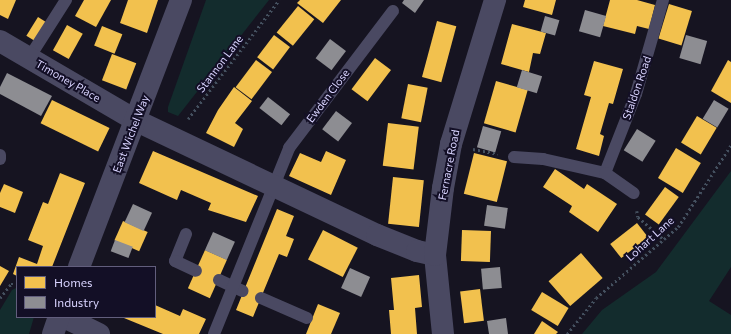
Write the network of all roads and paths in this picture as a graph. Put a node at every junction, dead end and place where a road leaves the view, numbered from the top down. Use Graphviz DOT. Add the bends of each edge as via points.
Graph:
graph roads {
  1 [pos="66,0"];
  2 [pos="181,0"];
  3 [pos="279,0"];
  4 [pos="495,0"];
  5 [pos="663,0"];
  6 [pos="393,11"];
  7 [pos="0,41"];
  8 [pos="29,58"];
  9 [pos="136,121"];
  10 [pos="175,138"];
  11 [pos="451,144"];
  12 [pos="731,145"];
  13 [pos="0,155"];
  14 [pos="514,157"];
  15 [pos="0,159"];
  16 [pos="604,173"];
  17 [pos="272,186"];
  18 [pos="634,193"];
  19 [pos="186,234"];
  20 [pos="664,240"];
  21 [pos="435,255"];
  22 [pos="79,266"];
  23 [pos="196,271"];
  24 [pos="218,280"];
  25 [pos="16,284"];
  26 [pos="238,288"];
  27 [pos="0,298"];
  28 [pos="260,298"];
  29 [pos="59,318"];
  30 [pos="66,318"];
  31 [pos="307,318"];
  32 [pos="53,334"];
  33 [pos="99,334"];
  34 [pos="214,334"];
  35 [pos="443,334"];
  36 [pos="567,334"];
  1 -- 8 [label="lane"];
  2 -- 9 [label="street, East Wichel Way"];
  3 -- 10 [label="path, Stannon Lane"];
  4 -- 11 [label="street, Fernacre Road"];
  5 -- 16 [label="lane, Staldon Road" via="636,94"];
  6 -- 17 [label="lane, Ewden Close" via="289,148"];
  7 -- 8 [label="street, Timoney Place"];
  8 -- 9 [label="street, Timoney Place"];
  9 -- 10 [label="street"];
  9 -- 22 [label="street, East Wichel Way"];
  10 -- 17 [label="street"];
  11 -- 14 [label="path"];
  11 -- 21 [label="street, Fernacre Road"];
  12 -- 20 [label="path, Lohart Lane" via="678,227"];
  13 -- 15 [label="lane"];
  14 -- 16 [label="lane" via="543,159"];
  16 -- 18 [label="lane"];
  17 -- 21 [label="street" via="377,235 417,251"];
  17 -- 26 [label="lane, Ewden Close"];
  18 -- 20 [label="path" via="638,217"];
  19 -- 23 [label="lane" via="175,262"];
  20 -- 36 [label="path, Lohart Lane" via="596,298"];
  21 -- 35 [label="street, Fernacre Road"];
  24 -- 26 [label="lane"];
  25 -- 27 [label="path" via="11,284"];
  26 -- 34 [label="lane, Ewden Close"];
  28 -- 31 [label="lane"];
  29 -- 32 [label="street"];
  30 -- 33 [label="street"];
}
